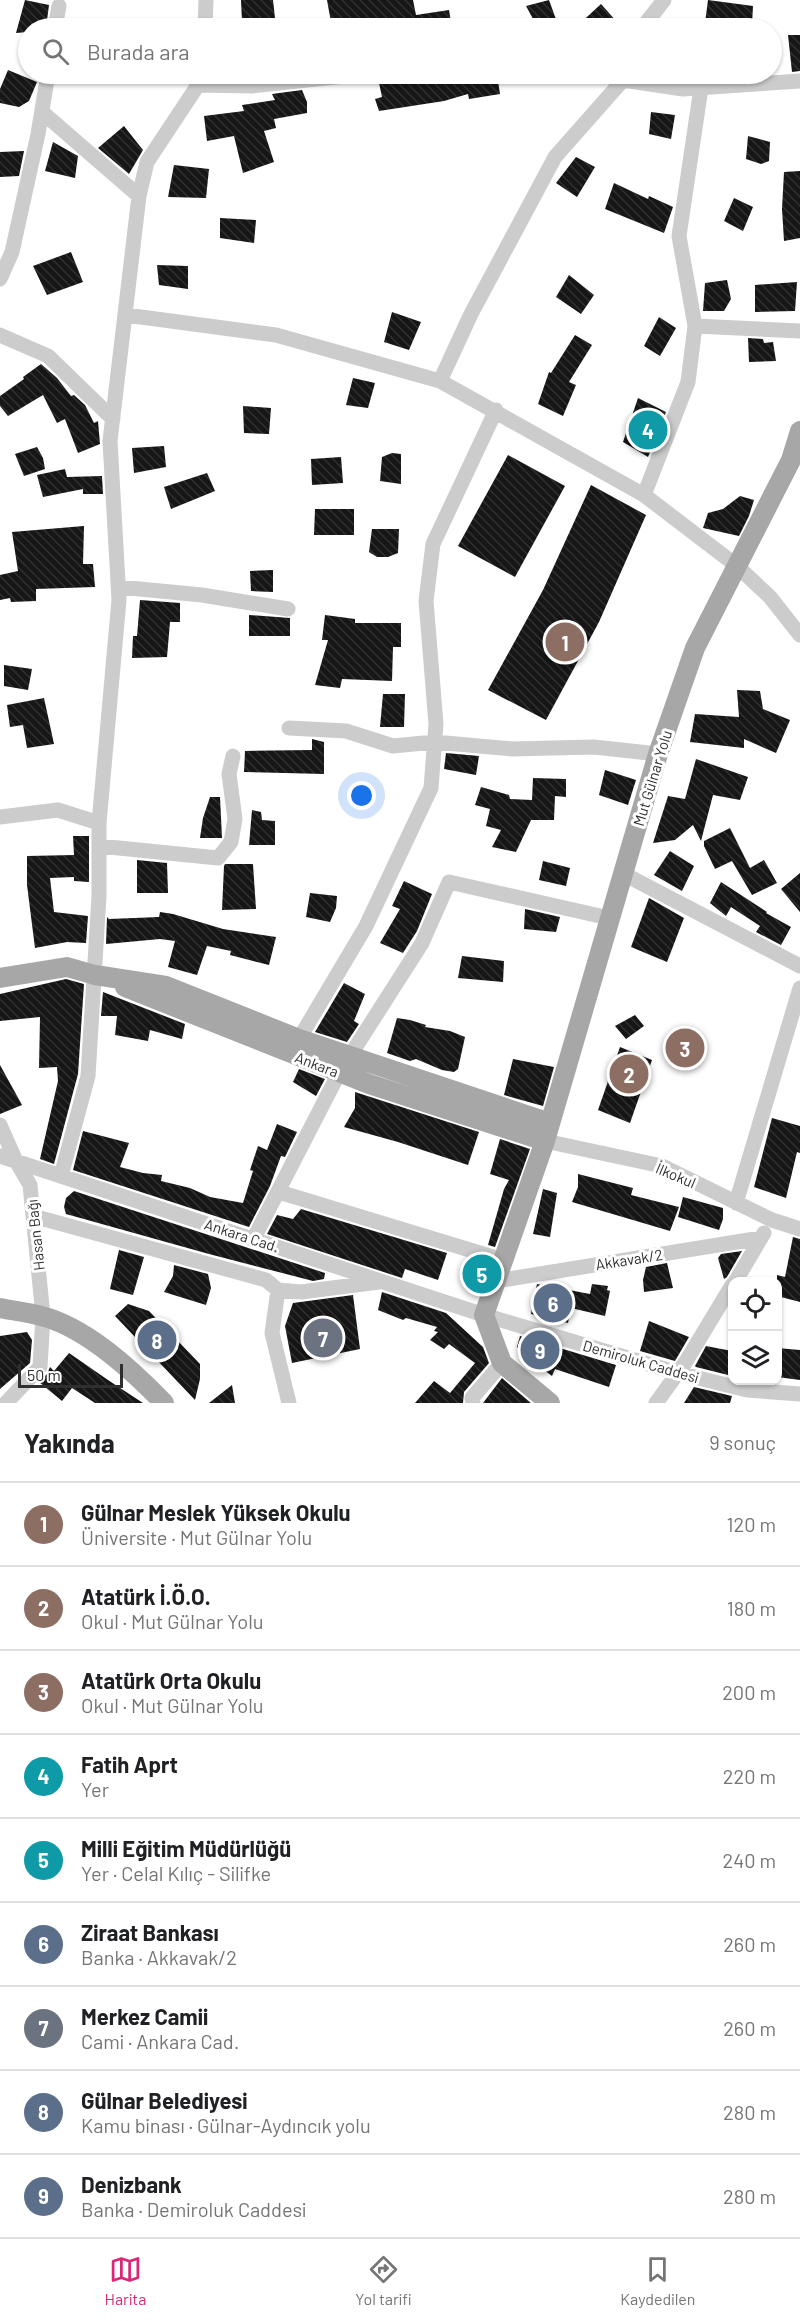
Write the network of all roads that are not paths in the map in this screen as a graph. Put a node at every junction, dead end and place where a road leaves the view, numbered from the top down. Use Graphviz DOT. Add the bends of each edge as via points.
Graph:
graph roads {
  1 [pos="206,0"];
  2 [pos="664,0"];
  3 [pos="59,6"];
  4 [pos="57,18"];
  5 [pos="205,18"];
  6 [pos="650,18"];
  7 [pos="800,81"];
  8 [pos="782,82"];
  9 [pos="46,84"];
  10 [pos="196,84"];
  11 [pos="237,84"];
  12 [pos="271,84"];
  13 [pos="619,84"];
  14 [pos="650,84"];
  15 [pos="758,84"];
  16 [pos="701,88"];
  17 [pos="42,112"];
  18 [pos="139,196"];
  19 [pos="0,279"];
  20 [pos="126,315"];
  21 [pos="695,326"];
  22 [pos="800,331"];
  23 [pos="0,335"];
  24 [pos="440,381"];
  25 [pos="496,410"];
  26 [pos="113,419"];
  27 [pos="800,431"];
  28 [pos="644,495"];
  29 [pos="737,566"];
  30 [pos="119,587"];
  31 [pos="288,609"];
  32 [pos="800,635"];
  33 [pos="289,728"];
  34 [pos="435,742"];
  35 [pos="658,754"];
  36 [pos="233,756"];
  37 [pos="0,817"];
  38 [pos="99,824"];
  39 [pos="99,846"];
  40 [pos="622,873"];
  41 [pos="609,918"];
  42 [pos="800,966"];
  43 [pos="95,975"];
  44 [pos="0,978"];
  45 [pos="800,988"];
  46 [pos="292,1045"];
  47 [pos="350,1056"];
  48 [pos="339,1073"];
  49 [pos="0,1125"];
  50 [pos="547,1132"];
  51 [pos="0,1156"];
  52 [pos="15,1161"];
  53 [pos="61,1176"];
  54 [pos="279,1192"];
  55 [pos="736,1203"];
  56 [pos="33,1216"];
  57 [pos="772,1220"];
  58 [pos="800,1229"];
  59 [pos="254,1238"];
  60 [pos="761,1238"];
  61 [pos="503,1260"];
  62 [pos="738,1277"];
  63 [pos="383,1281"];
  64 [pos="496,1281"];
  65 [pos="278,1290"];
  66 [pos="728,1293"];
  67 [pos="0,1308"];
  68 [pos="484,1315"];
  69 [pos="43,1316"];
  70 [pos="502,1363"];
  71 [pos="678,1373"];
  72 [pos="800,1395"];
  73 [pos="758,1397"];
  74 [pos="6,1403"];
  75 [pos="164,1403"];
  76 [pos="289,1403"];
  77 [pos="473,1403"];
  78 [pos="550,1403"];
  79 [pos="656,1403"];
  1 -- 5 [label="street"];
  2 -- 6 [label="street"];
  3 -- 4 [label="street"];
  7 -- 8 [label="street"];
  9 -- 17 [label="street"];
  10 -- 18 [label="street" via="147,162"];
  11 -- 12 [label="street"];
  13 -- 24 [label="street" via="555,157 471,314"];
  14 -- 16 [label="street"];
  15 -- 16 [label="street"];
  16 -- 21 [label="street" via="679,236"];
  17 -- 18 [label="street"];
  17 -- 19 [label="street" via="12,252"];
  18 -- 20 [label="street"];
  20 -- 24 [label="street" via="276,334"];
  20 -- 26 [label="street"];
  21 -- 22 [label="street"];
  21 -- 28 [label="street" via="688,382"];
  23 -- 26 [label="street" via="48,356"];
  24 -- 25 [label="street"];
  25 -- 28 [label="street"];
  25 -- 34 [label="street" via="433,544 426,601"];
  26 -- 30 [label="street" via="110,441"];
  27 -- 29 [label="main road, Mut Gülnar Yolu" via="791,460"];
  28 -- 29 [label="street"];
  29 -- 32 [label="street" via="770,597"];
  29 -- 35 [label="main road, Mut Gülnar Yolu" via="695,648"];
  30 -- 31 [label="street"];
  30 -- 38 [label="street"];
  33 -- 34 [label="street" via="346,732 393,746"];
  34 -- 35 [label="street" via="512,749 594,747"];
  34 -- 46 [label="street" via="431,789 366,926"];
  35 -- 40 [label="main road, Mut Gülnar Yolu"];
  36 -- 39 [label="street" via="229,774 235,819 231,843 218,858"];
  37 -- 38 [label="street" via="58,810"];
  38 -- 39 [label="street"];
  39 -- 43 [label="street"];
  40 -- 41 [label="main road, Mut Gülnar Yolu"];
  40 -- 42 [label="street"];
  41 -- 47 [label="street" via="450,882 422,943"];
  41 -- 50 [label="main road, Mut Gülnar Yolu"];
  43 -- 44 [label="main road, Ankara" via="67,967"];
  43 -- 46 [label="main road, Ankara" via="166,986"];
  43 -- 53 [label="street" via="88,1076"];
  45 -- 55 [label="street"];
  46 -- 47 [label="main road, Ankara"];
  46 -- 48 [label="main road, Ankara"];
  47 -- 48 [label="street"];
  47 -- 50 [label="main road, Ankara"];
  48 -- 50 [label="main road, Ankara"];
  48 -- 54 [label="street"];
  49 -- 52 [label="street, Hasan Bağı"];
  50 -- 55 [label="street, İlkokul" via="662,1166"];
  50 -- 61 [label="main road, Mut Gülnar Yolu"];
  51 -- 52 [label="street, Ankara Cad."];
  52 -- 53 [label="street, Ankara Cad."];
  52 -- 56 [label="street, Hasan Bağı" via="30,1185"];
  53 -- 59 [label="street, Ankara Cad."];
  54 -- 59 [label="street"];
  54 -- 61 [label="street"];
  55 -- 57 [label="street, İlkokul"];
  56 -- 65 [label="street" via="266,1280"];
  56 -- 69 [label="street, Hasan Bağı"];
  57 -- 58 [label="street, İlkokul"];
  57 -- 60 [label="street"];
  59 -- 63 [label="street, Ankara Cad."];
  60 -- 62 [label="street"];
  60 -- 64 [label="street, Akkavak/2"];
  61 -- 64 [label="main road, Mut Gülnar Yolu"];
  63 -- 65 [label="street" via="301,1292"];
  63 -- 68 [label="street, Ankara Cad."];
  64 -- 68 [label="main road, Mut Gülnar Yolu"];
  65 -- 76 [label="street" via="272,1333"];
  66 -- 71 [label="street"];
  67 -- 69 [label="main road"];
  68 -- 70 [label="main road"];
  68 -- 71 [label="street, Demiroluk Caddesi"];
  69 -- 74 [label="street, Hasan Bağı" via="40,1367"];
  69 -- 75 [label="main road" via="85,1335 141,1379"];
  70 -- 77 [label="street" via="472,1398"];
  70 -- 78 [label="main road"];
  71 -- 73 [label="street, Demiroluk Caddesi"];
  71 -- 79 [label="street"];
  72 -- 73 [label="street, Demiroluk Caddesi"];
}
